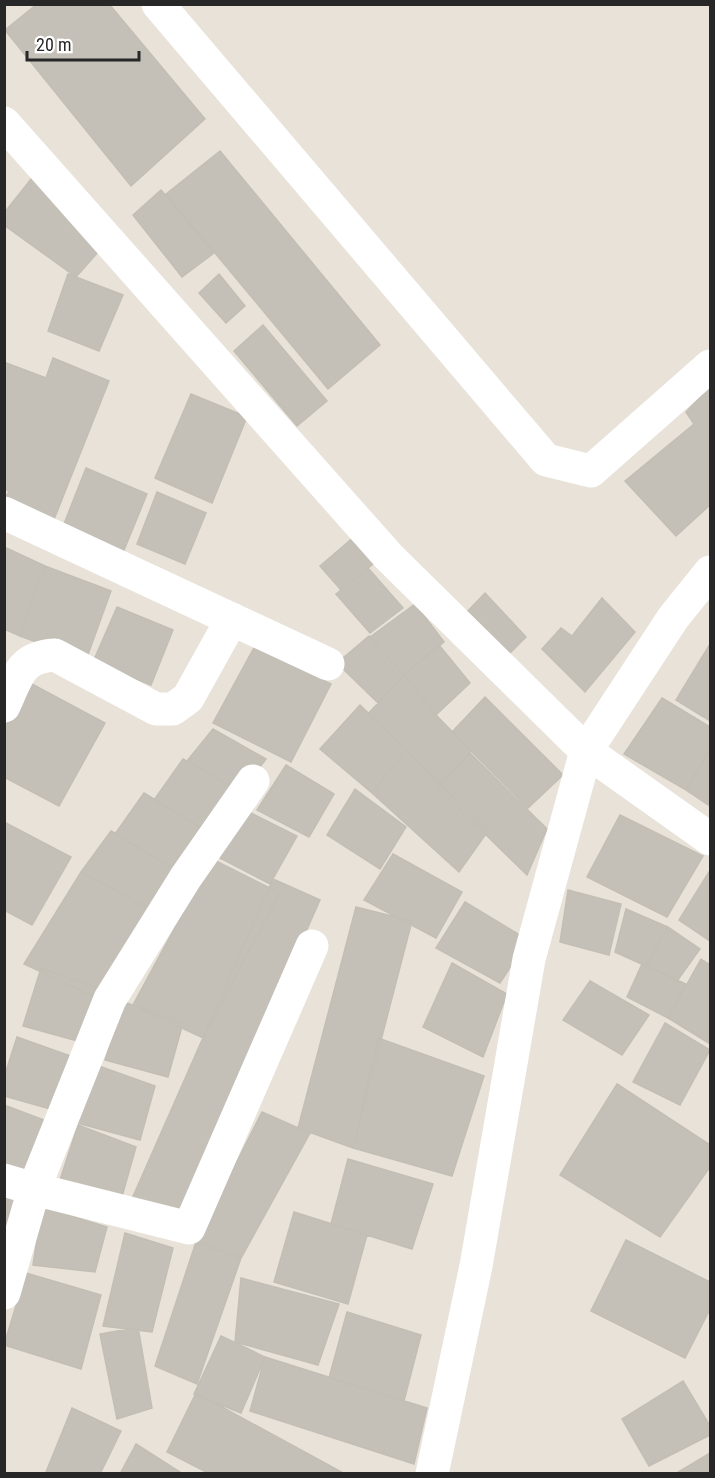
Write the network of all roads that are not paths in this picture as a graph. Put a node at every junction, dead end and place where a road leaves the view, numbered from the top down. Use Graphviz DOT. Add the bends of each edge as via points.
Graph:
graph roads {
  1 [pos="158,4"];
  2 [pos="5,126"];
  3 [pos="711,366"];
  4 [pos="4,513"];
  5 [pos="711,572"];
  6 [pos="232,619"];
  7 [pos="328,664"];
  8 [pos="4,706"];
  9 [pos="586,750"];
  10 [pos="253,781"];
  11 [pos="711,839"];
  12 [pos="312,946"];
  13 [pos="19,1185"];
  14 [pos="4,1293"];
  15 [pos="432,1473"];
  1 -- 3 [label="street" via="546,460 591,471"];
  2 -- 9 [label="street" via="389,556"];
  4 -- 6 [label="street"];
  5 -- 9 [label="street" via="673,618"];
  6 -- 7 [label="street"];
  6 -- 8 [label="street" via="188,698 173,709 156,710 55,655 38,656 25,663"];
  9 -- 11 [label="street"];
  9 -- 15 [label="street" via="529,959 476,1266"];
  10 -- 13 [label="street" via="186,877 110,999"];
  12 -- 13 [label="street" via="189,1228"];
  13 -- 14 [label="street"];
}
